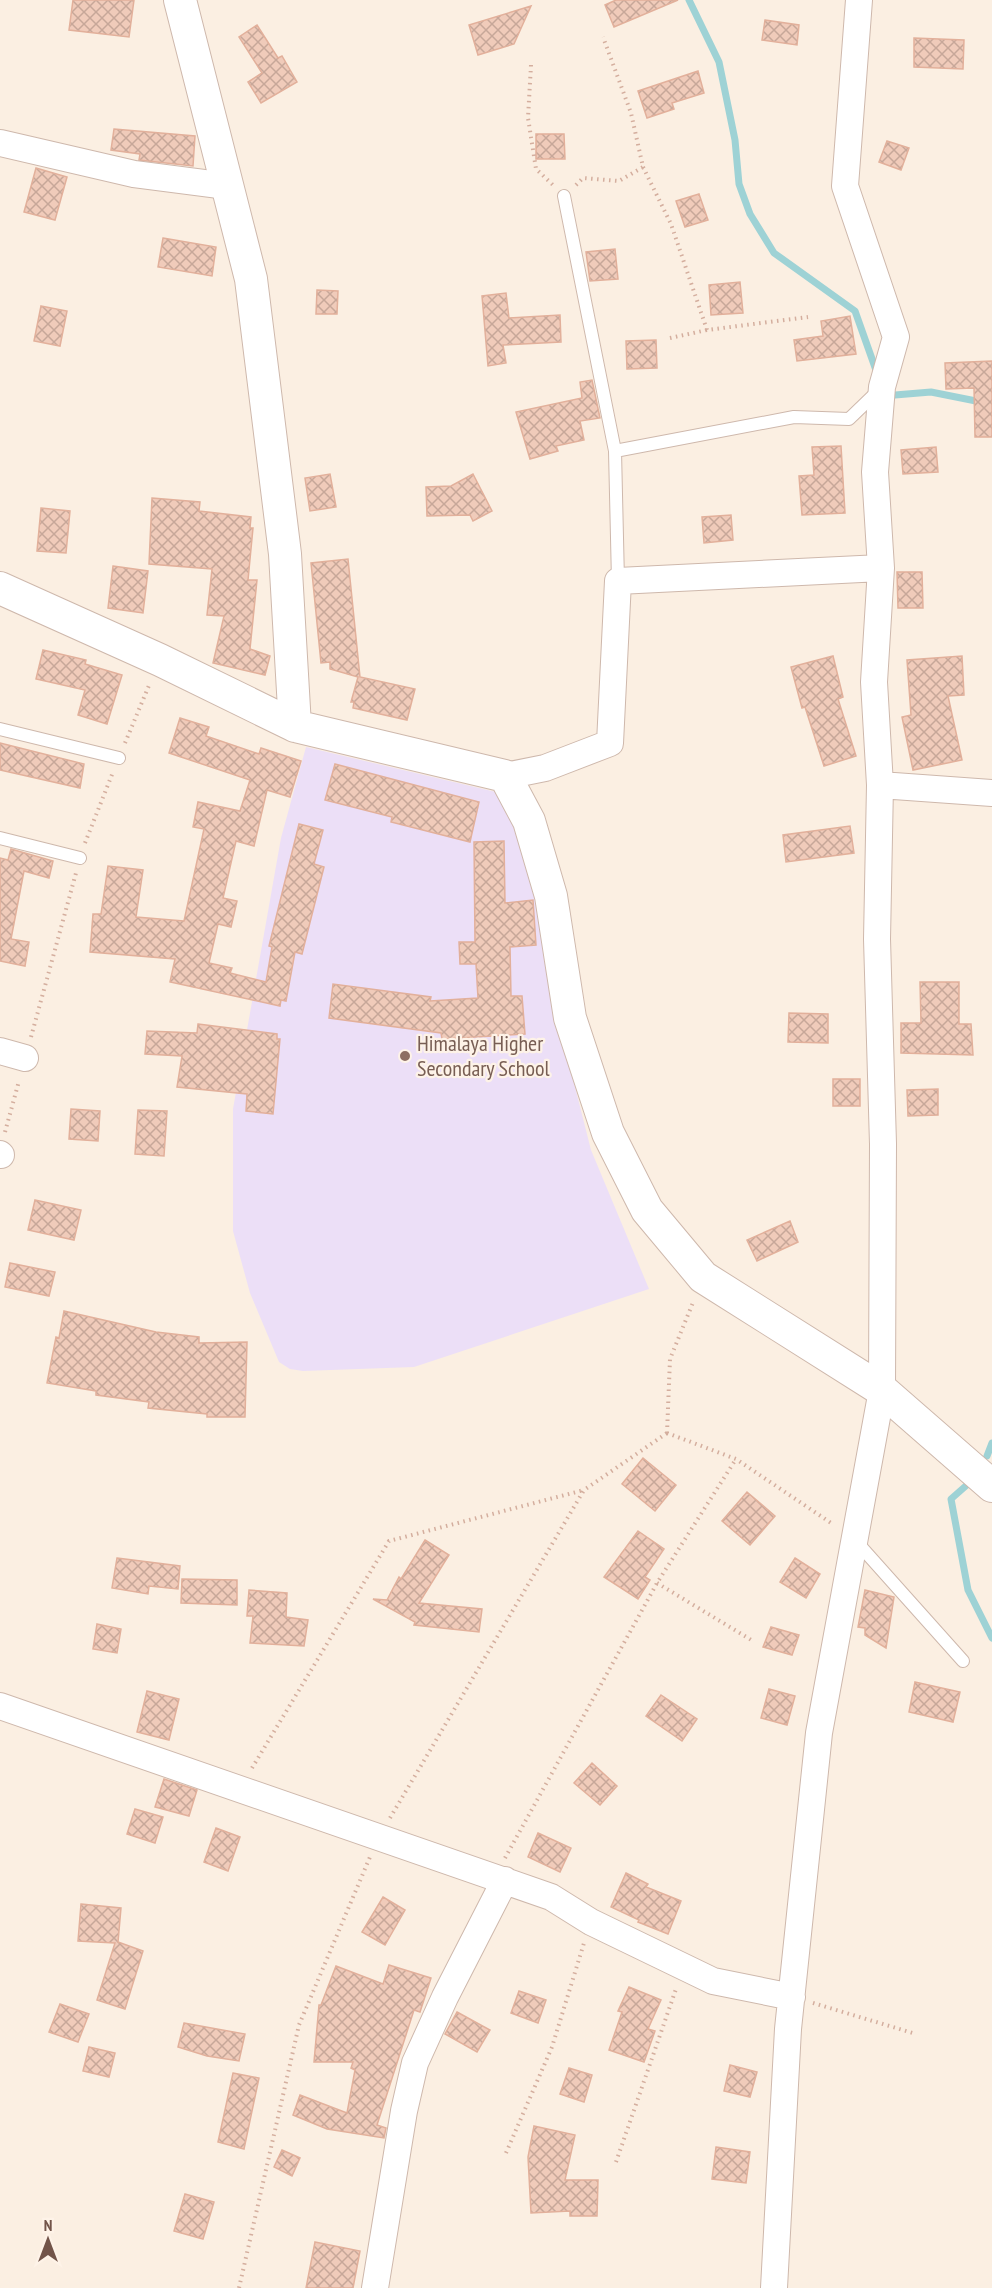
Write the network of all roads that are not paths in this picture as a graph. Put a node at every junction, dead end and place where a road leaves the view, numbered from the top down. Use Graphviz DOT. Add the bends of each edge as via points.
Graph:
graph roads {
  1 [pos="180,0"];
  2 [pos="859,0"];
  3 [pos="0,143"];
  4 [pos="227,186"];
  5 [pos="564,196"];
  6 [pos="882,387"];
  7 [pos="615,451"];
  8 [pos="881,568"];
  9 [pos="618,581"];
  10 [pos="0,588"];
  11 [pos="295,726"];
  12 [pos="0,729"];
  13 [pos="119,758"];
  14 [pos="505,776"];
  15 [pos="880,785"];
  16 [pos="992,793"];
  17 [pos="0,838"];
  18 [pos="80,858"];
  19 [pos="0,1051"];
  20 [pos="26,1058"];
  21 [pos="882,1390"];
  22 [pos="992,1486"];
  23 [pos="854,1538"];
  24 [pos="963,1661"];
  25 [pos="0,1706"];
  26 [pos="500,1879"];
  27 [pos="792,1997"];
  28 [pos="375,2288"];
  29 [pos="774,2288"];
  1 -- 4 [label="street"];
  2 -- 6 [label="street" via="845,186 896,337"];
  3 -- 4 [label="street" via="134,174"];
  4 -- 11 [label="street" via="251,279 285,554"];
  5 -- 7 [label="lane"];
  6 -- 7 [label="lane" via="849,419 794,417"];
  6 -- 8 [label="street" via="875,472"];
  7 -- 9 [label="lane"];
  8 -- 9 [label="street"];
  8 -- 15 [label="street" via="874,682"];
  9 -- 14 [label="street" via="610,743 545,768"];
  10 -- 11 [label="street"];
  11 -- 14 [label="street"];
  12 -- 13 [label="lane"];
  14 -- 21 [label="street" via="529,821 551,896 570,1017 608,1133 646,1210 704,1277"];
  15 -- 16 [label="street"];
  15 -- 21 [label="street" via="877,939 883,1144"];
  17 -- 18 [label="lane"];
  19 -- 20 [label="street"];
  21 -- 22 [label="street"];
  21 -- 23 [label="street"];
  23 -- 24 [label="lane"];
  23 -- 27 [label="street" via="819,1733"];
  25 -- 26 [label="street"];
  26 -- 27 [label="street" via="551,1897 591,1922 713,1981"];
  26 -- 28 [label="street" via="415,2063"];
  27 -- 29 [label="street"];
}
